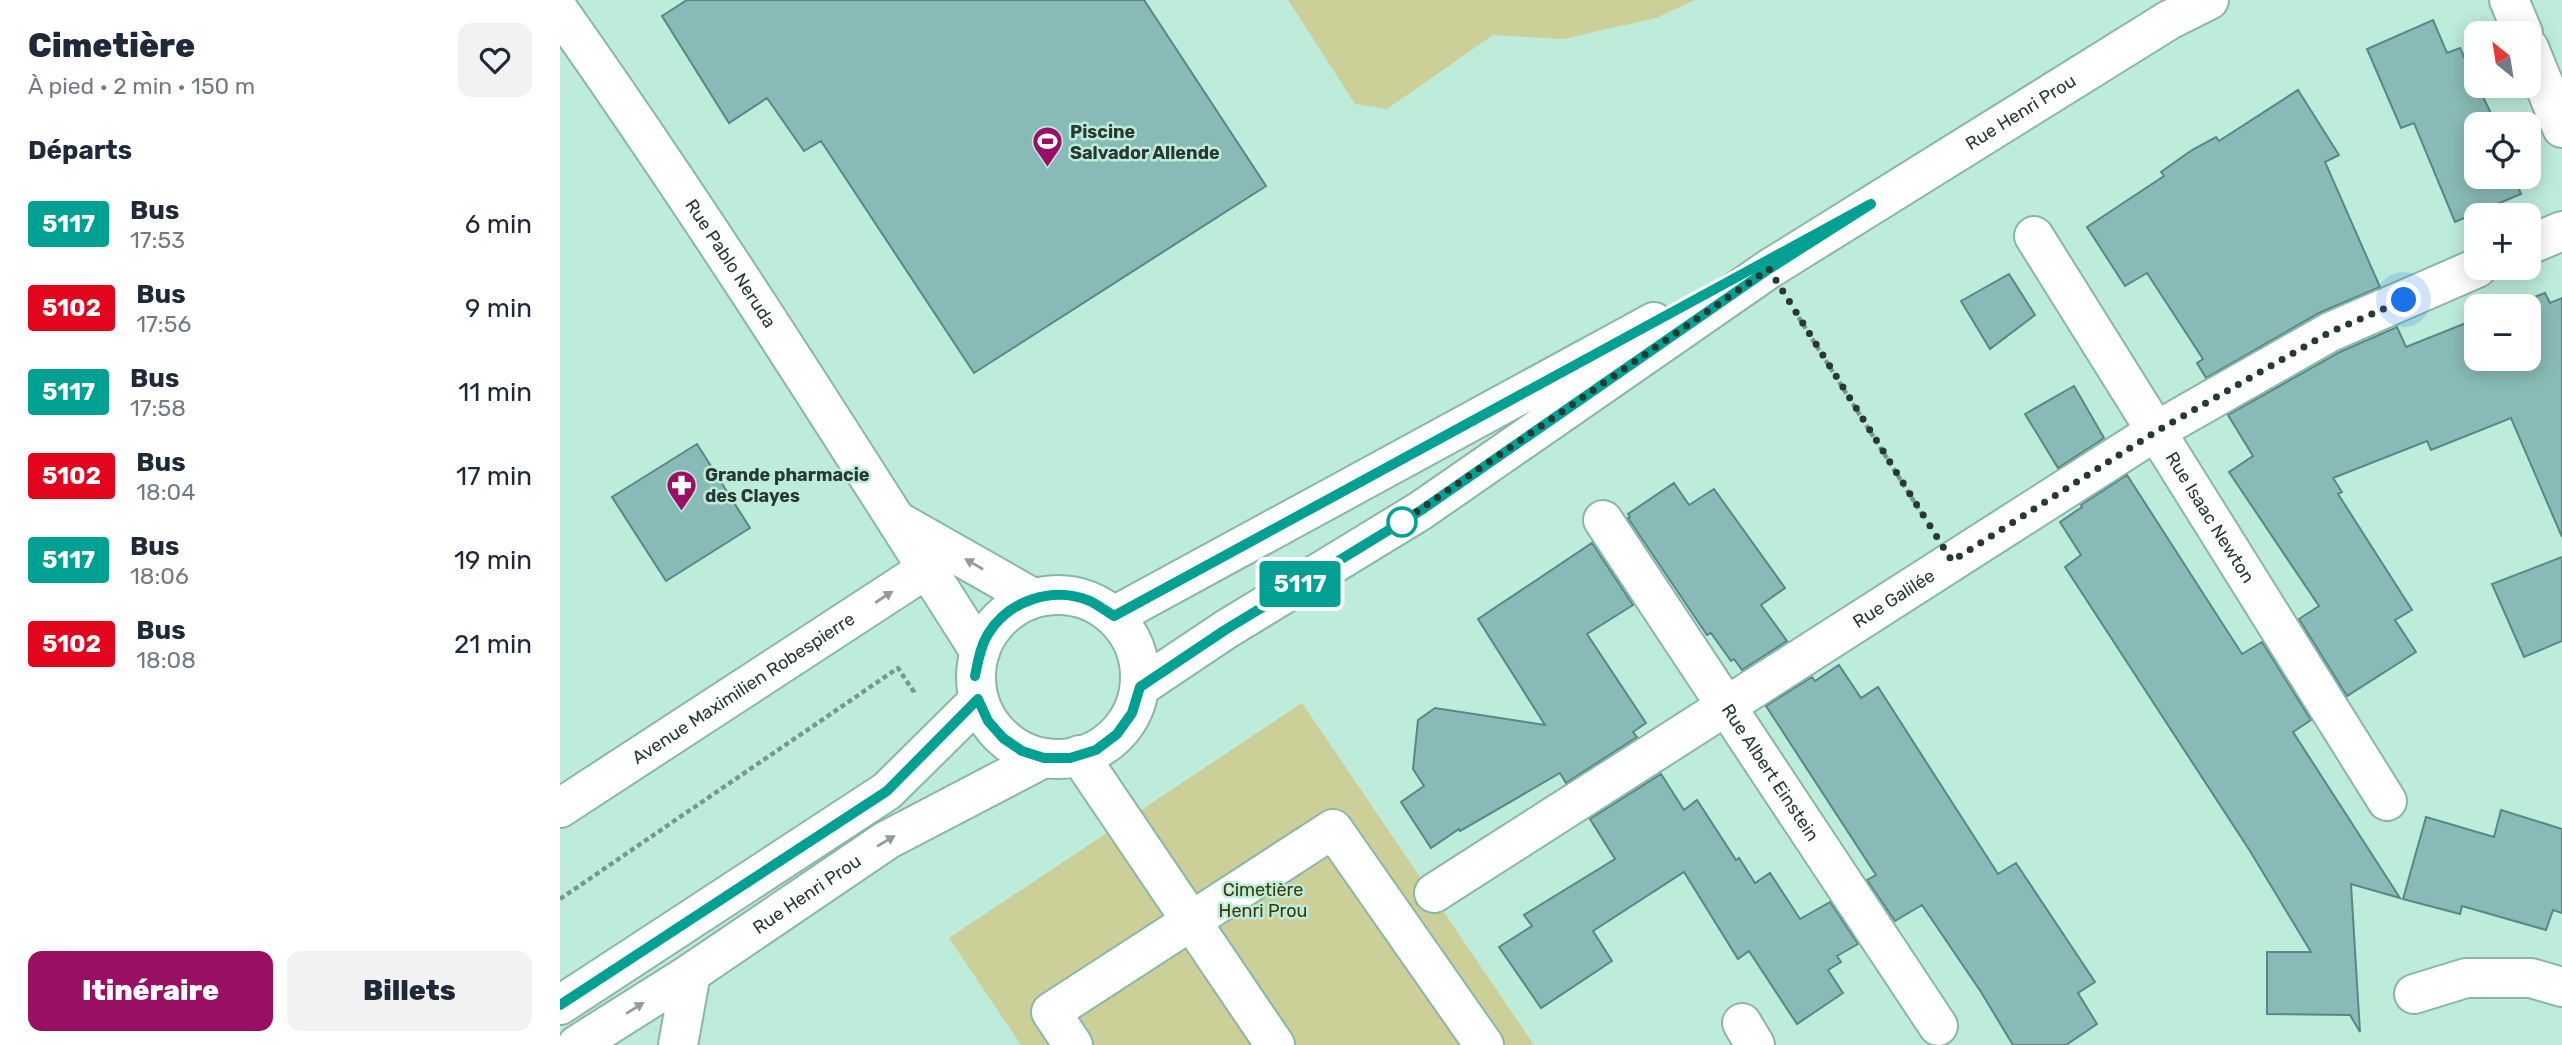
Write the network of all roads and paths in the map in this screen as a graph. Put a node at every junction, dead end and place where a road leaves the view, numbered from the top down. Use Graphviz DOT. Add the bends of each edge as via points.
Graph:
graph roads {
  1 [pos="2209,0"];
  2 [pos="2509,0"];
  3 [pos="2177,10"];
  4 [pos="560,12"];
  5 [pos="2517,21"];
  6 [pos="2541,77"];
  7 [pos="2562,128"];
  8 [pos="1871,204"];
  9 [pos="2562,231"];
  10 [pos="2034,236"];
  11 [pos="2541,240"];
  12 [pos="1769,269"];
  13 [pos="2464,274"];
  14 [pos="2157,431"];
  15 [pos="897,520"];
  16 [pos="1603,520"];
  17 [pos="1952,561"];
  18 [pos="928,568"];
  19 [pos="1033,598"];
  20 [pos="1114,616"];
  21 [pos="980,652"];
  22 [pos="1140,687"];
  23 [pos="978,699"];
  24 [pos="912,701"];
  25 [pos="1727,705"];
  26 [pos="1062,757"];
  27 [pos="2387,801"];
  28 [pos="560,808"];
  29 [pos="1434,893"];
  30 [pos="560,899"];
  31 [pos="1191,921"];
  32 [pos="691,973"];
  33 [pos="2562,987"];
  34 [pos="2414,994"];
  35 [pos="564,997"];
  36 [pos="1938,1026"];
  37 [pos="578,1045"];
  38 [pos="678,1045"];
  39 [pos="1073,1045"];
  40 [pos="1275,1045"];
  41 [pos="1484,1045"];
  1 -- 3 [label="street, Rue Henri Prou"];
  2 -- 5 [label="street"];
  3 -- 8 [label="street, Rue Henri Prou"];
  4 -- 15 [label="street, Rue Pablo Neruda" via="641,127"];
  6 -- 7 [label="street"];
  8 -- 12 [label="street, Rue Henri Prou"];
  8 -- 20 [label="street, Rue Henri Prou"];
  9 -- 11 [label="street"];
  10 -- 14 [label="street, Rue Isaac Newton"];
  12 -- 17 [label="path"];
  12 -- 22 [label="street, Rue Henri Prou" via="1420,511"];
  13 -- 14 [label="street, Rue Galilée" via="2330,332"];
  14 -- 17 [label="street, Rue Galilée"];
  14 -- 27 [label="street, Rue Isaac Newton"];
  15 -- 18 [label="street, Rue Pablo Neruda"];
  19 -- 15 [label="street, Rue Pablo Neruda, one-way"];
  16 -- 25 [label="street, Rue Albert Einstein"];
  17 -- 25 [label="street, Rue Galilée"];
  18 -- 21 [label="street, Rue Pablo Neruda"];
  28 -- 18 [label="street, Avenue Maximilien Robespierre, one-way"];
  19 -- 20 [label="street" via="1062,595 1090,601"];
  19 -- 21 [label="street" via="1000,619"];
  20 -- 22 [label="street" via="1130,636 1139,661"];
  21 -- 23 [label="street" via="975,676"];
  22 -- 26 [label="street" via="1132,713 1117,734 1096,750"];
  23 -- 26 [label="street" via="1003,738 1022,751"];
  23 -- 35 [label="street" via="887,791"];
  24 -- 30 [label="path" via="914,692 898,667"];
  25 -- 29 [label="street, Rue Galilée"];
  25 -- 36 [label="street, Rue Albert Einstein"];
  26 -- 31 [label="street"];
  32 -- 26 [label="street, Rue Henri Prou, one-way" via="887,840"];
  31 -- 39 [label="street" via="1051,1012"];
  31 -- 40 [label="street"];
  31 -- 41 [label="street" via="1333,829"];
  37 -- 32 [label="street, Rue Henri Prou, one-way"];
  32 -- 38 [label="street"];
  33 -- 34 [label="street" via="2531,978 2466,978"];
}
